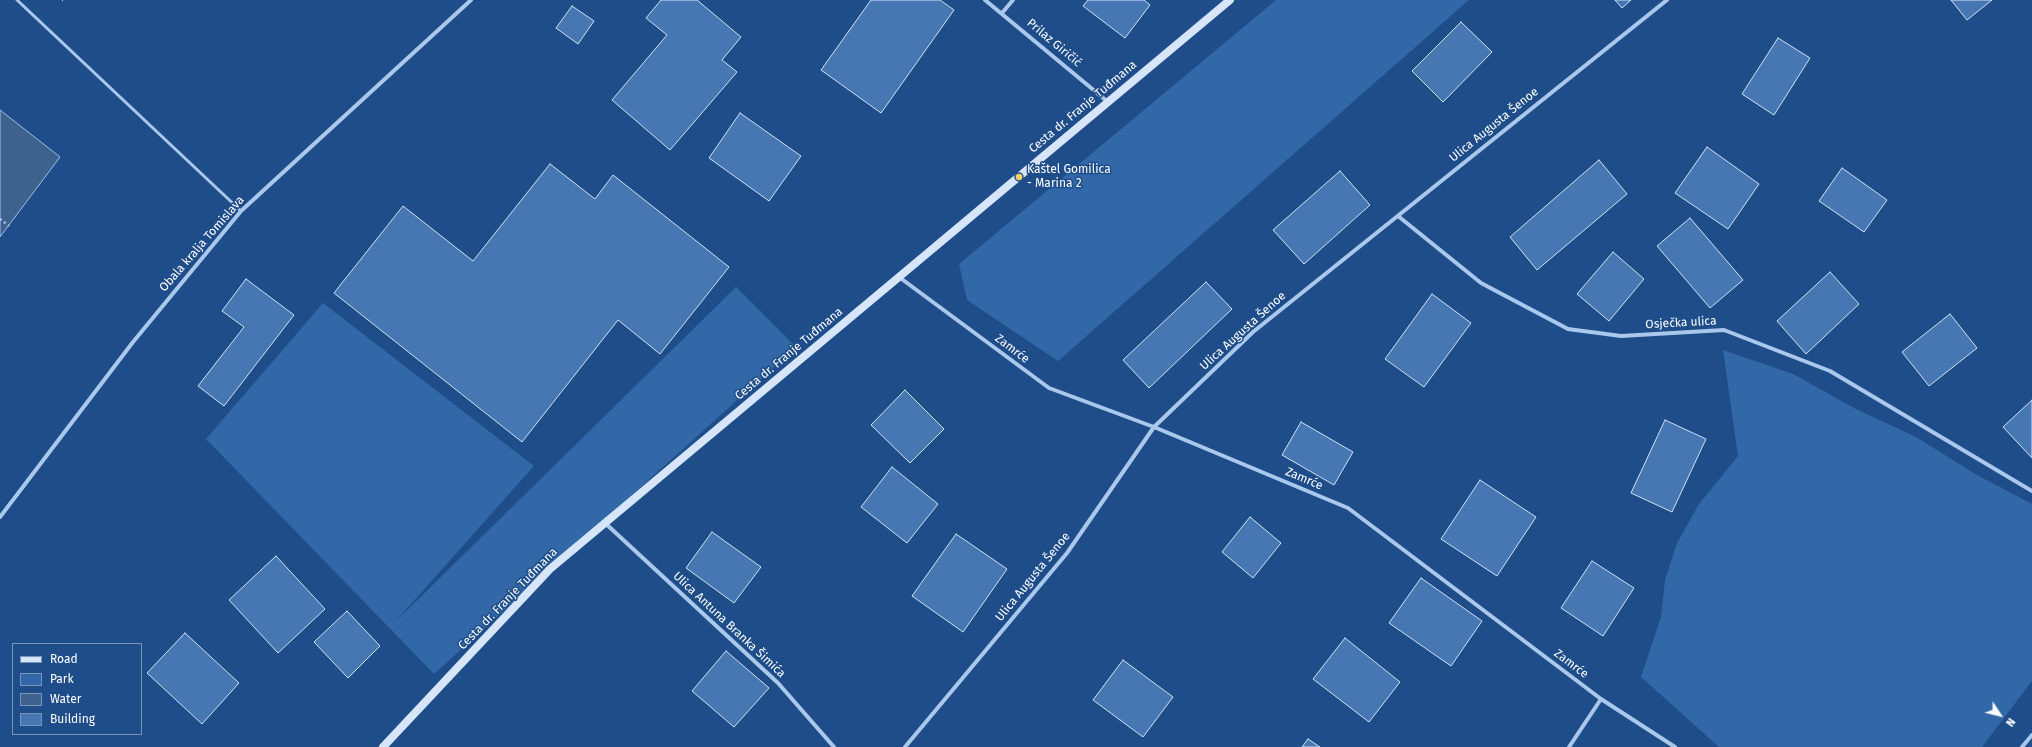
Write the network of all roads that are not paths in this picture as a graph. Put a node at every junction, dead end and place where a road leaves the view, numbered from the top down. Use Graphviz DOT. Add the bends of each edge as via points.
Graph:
graph roads {
  1 [pos="17,0"];
  2 [pos="471,0"];
  3 [pos="986,0"];
  4 [pos="1013,0"];
  5 [pos="1230,0"];
  6 [pos="1666,0"];
  7 [pos="1002,13"];
  8 [pos="1108,102"];
  9 [pos="241,211"];
  10 [pos="1398,216"];
  11 [pos="899,277"];
  12 [pos="1154,427"];
  13 [pos="2032,491"];
  14 [pos="0,517"];
  15 [pos="604,523"];
  16 [pos="1601,699"];
  17 [pos="2032,734"];
  18 [pos="383,747"];
  19 [pos="834,747"];
  20 [pos="905,747"];
  21 [pos="1569,747"];
  22 [pos="1675,747"];
  23 [pos="2022,747"];
  1 -- 9 [label="lane"];
  2 -- 9 [label="street, Obala kralja Tomislava"];
  3 -- 7 [label="street, Prilaz Giričić"];
  4 -- 7 [label="street"];
  5 -- 8 [label="main road, Cesta dr. Franje Tuđmana"];
  6 -- 10 [label="street, Ulica Augusta Šenoe"];
  7 -- 8 [label="street, Prilaz Giričić"];
  8 -- 11 [label="main road, Cesta dr. Franje Tuđmana"];
  9 -- 14 [label="street, Obala kralja Tomislava" via="133,342"];
  10 -- 12 [label="street, Ulica Augusta Šenoe" via="1253,332"];
  10 -- 13 [label="street, Osječka ulica" via="1481,283 1568,329 1621,336 1724,330 1830,371"];
  11 -- 12 [label="street, Zamrće" via="1049,388"];
  11 -- 15 [label="main road, Cesta dr. Franje Tuđmana"];
  12 -- 16 [label="street, Zamrće" via="1348,508"];
  12 -- 20 [label="street, Ulica Augusta Šenoe" via="1067,553"];
  15 -- 18 [label="main road, Cesta dr. Franje Tuđmana" via="550,569"];
  15 -- 19 [label="street, Ulica Antuna Branka Šimića" via="778,683"];
  16 -- 21 [label="street"];
  16 -- 22 [label="street, Zamrće"];
  17 -- 23 [label="street"];
}
